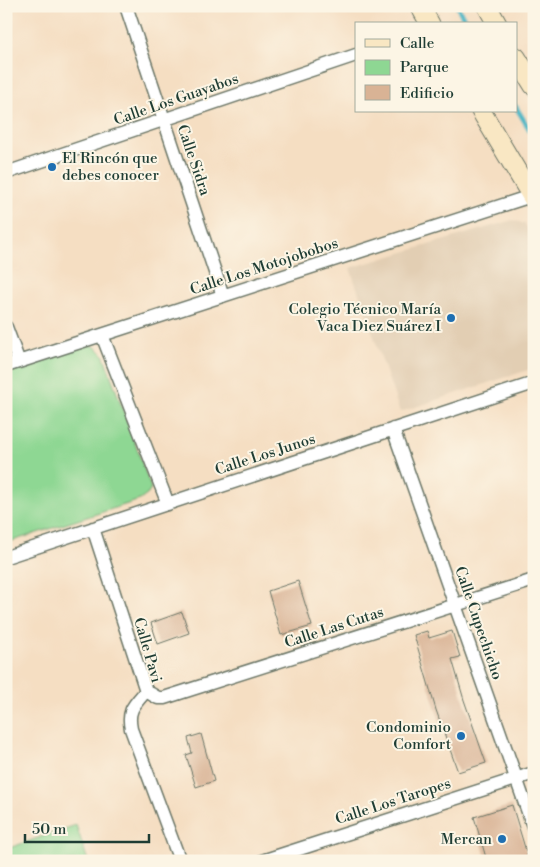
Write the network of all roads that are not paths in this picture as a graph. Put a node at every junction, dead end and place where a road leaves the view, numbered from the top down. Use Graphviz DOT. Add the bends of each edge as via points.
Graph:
graph roads {
  1 [pos="126,6"];
  2 [pos="420,6"];
  3 [pos="487,6"];
  4 [pos="429,22"];
  5 [pos="496,22"];
  6 [pos="355,55"];
  7 [pos="518,60"];
  8 [pos="534,86"];
  9 [pos="482,112"];
  10 [pos="164,120"];
  11 [pos="6,173"];
  12 [pos="533,197"];
  13 [pos="223,296"];
  14 [pos="6,327"];
  15 [pos="102,335"];
  16 [pos="12,364"];
  17 [pos="534,383"];
  18 [pos="393,429"];
  19 [pos="168,504"];
  20 [pos="93,528"];
  21 [pos="6,557"];
  22 [pos="534,580"];
  23 [pos="455,605"];
  24 [pos="146,691"];
  25 [pos="534,773"];
  26 [pos="516,779"];
  27 [pos="534,829"];
  28 [pos="180,861"];
  29 [pos="262,861"];
  1 -- 10 [label="street, Calle Sidra"];
  2 -- 4 [label="main road"];
  3 -- 5 [label="main road"];
  6 -- 10 [label="street, Calle Los Guayabos"];
  7 -- 8 [label="main road"];
  9 -- 12 [label="main road"];
  10 -- 11 [label="street, Calle Los Guayabos"];
  10 -- 13 [label="street, Calle Sidra"];
  12 -- 13 [label="street, Calle Los Motojobobos"];
  13 -- 15 [label="street, Calle Los Motojobobos"];
  14 -- 16 [label="street"];
  15 -- 16 [label="street, Calle Los Motojobobos"];
  15 -- 19 [label="street"];
  17 -- 18 [label="street, Calle Los Junos"];
  18 -- 19 [label="street, Calle Los Junos"];
  18 -- 23 [label="street, Calle Cupechicho"];
  19 -- 20 [label="street, Calle Los Junos"];
  20 -- 21 [label="street, Calle Los Junos"];
  20 -- 24 [label="street, Calle Pavi"];
  22 -- 23 [label="street, Calle Las Cutas"];
  23 -- 24 [label="street, Calle Las Cutas" via="164,698"];
  23 -- 26 [label="street, Calle Cupechicho"];
  24 -- 28 [label="street, Calle Pavi" via="131,709 131,729"];
  25 -- 26 [label="street, Calle Los Taropes"];
  26 -- 27 [label="street, Calle Cupechicho"];
  26 -- 29 [label="street, Calle Los Taropes"];
}
